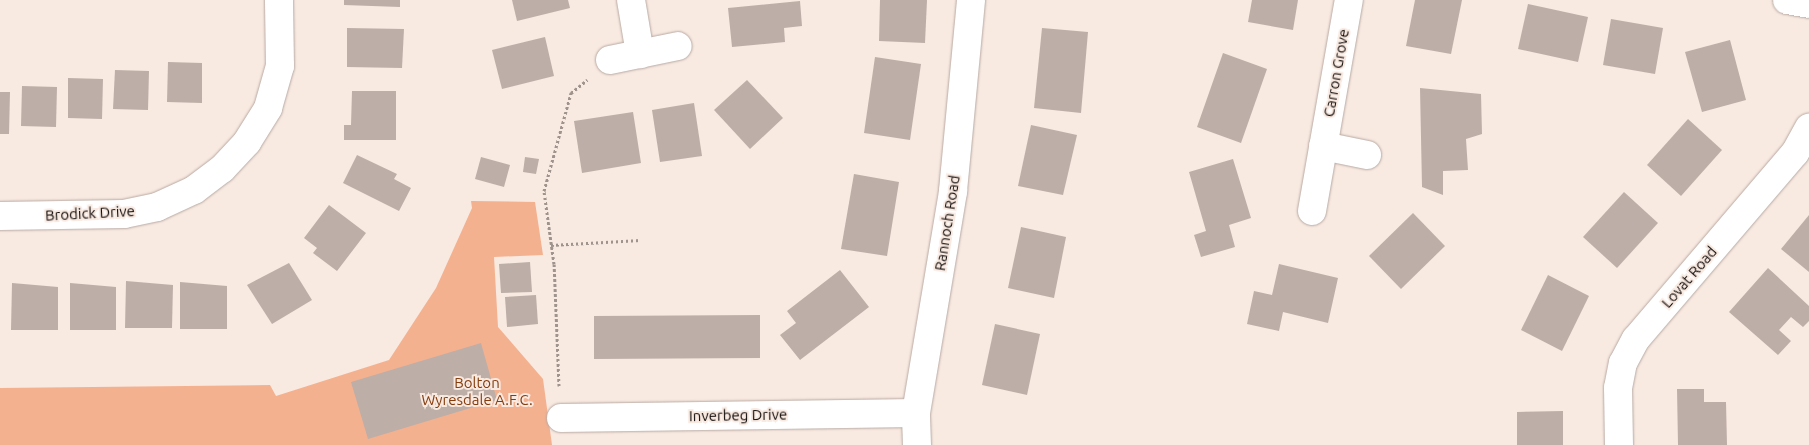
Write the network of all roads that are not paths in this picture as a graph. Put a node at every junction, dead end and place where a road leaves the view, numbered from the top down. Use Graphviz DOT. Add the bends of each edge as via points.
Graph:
graph roads {
  1 [pos="279,0"];
  2 [pos="631,0"];
  3 [pos="971,0"];
  4 [pos="1349,0"];
  5 [pos="1787,0"];
  6 [pos="1809,4"];
  7 [pos="678,46"];
  8 [pos="640,54"];
  9 [pos="610,60"];
  10 [pos="1809,128"];
  11 [pos="1323,146"];
  12 [pos="1367,154"];
  13 [pos="1312,211"];
  14 [pos="0,216"];
  15 [pos="916,413"];
  16 [pos="561,418"];
  17 [pos="916,445"];
  18 [pos="1619,445"];
  1 -- 14 [label="street, Brodick Drive" via="280,66 268,108 247,142 222,169 179,197 124,214"];
  2 -- 8 [label="street"];
  3 -- 15 [label="street, Rannoch Road" via="953,190"];
  4 -- 11 [label="street, Carron Grove"];
  5 -- 6 [label="street"];
  7 -- 8 [label="street"];
  8 -- 9 [label="street"];
  10 -- 18 [label="street, Lovat Road" via="1795,153 1636,338 1623,362 1618,388"];
  11 -- 12 [label="street"];
  11 -- 13 [label="street, Carron Grove"];
  15 -- 16 [label="street, Inverbeg Drive"];
  15 -- 17 [label="street, Rannoch Road"];
}
